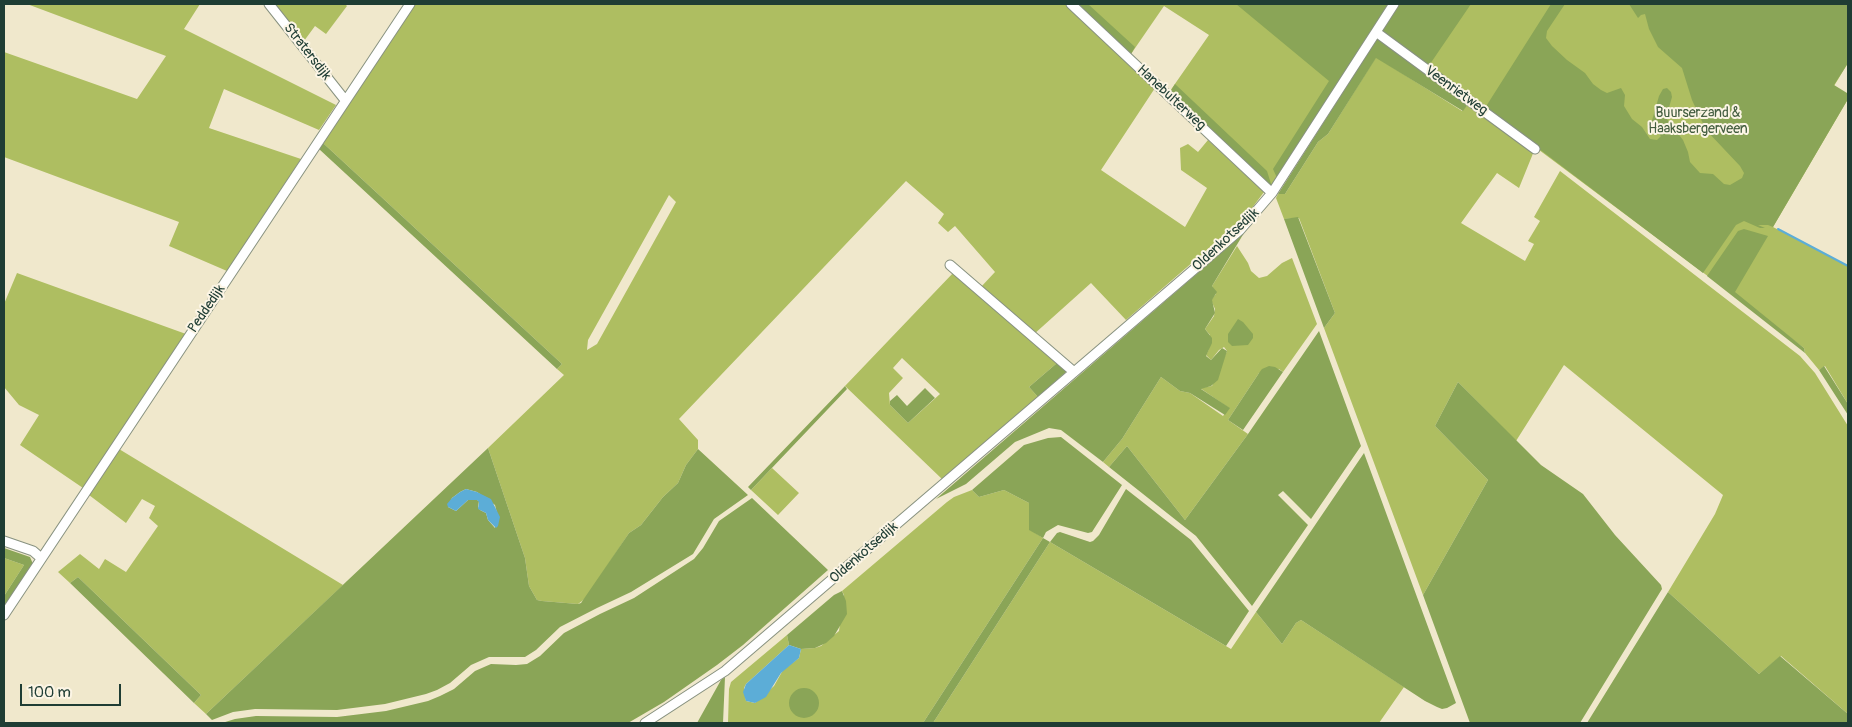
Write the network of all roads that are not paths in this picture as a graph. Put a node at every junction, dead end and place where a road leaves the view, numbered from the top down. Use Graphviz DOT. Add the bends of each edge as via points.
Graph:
graph roads {
  1 [pos="269,4"];
  2 [pos="410,4"];
  3 [pos="1071,4"];
  4 [pos="1394,4"];
  5 [pos="1376,32"];
  6 [pos="345,100"];
  7 [pos="1535,149"];
  8 [pos="1272,193"];
  9 [pos="950,265"];
  10 [pos="1074,372"];
  11 [pos="4,541"];
  12 [pos="41,558"];
  13 [pos="4,615"];
  14 [pos="645,723"];
  1 -- 6 [label="street, Stratersdijk"];
  2 -- 6 [label="street, Peddedijk"];
  3 -- 8 [label="street, Hanebulterweg"];
  4 -- 5 [label="street, Oldenkotsedijk"];
  5 -- 7 [label="street, Veenrietweg"];
  5 -- 8 [label="street, Oldenkotsedijk"];
  6 -- 12 [label="street, Peddedijk"];
  8 -- 10 [label="street, Oldenkotsedijk" via="1240,230"];
  9 -- 10 [label="street"];
  10 -- 14 [label="street, Oldenkotsedijk" via="724,671"];
  11 -- 12 [label="street" via="33,550"];
  12 -- 13 [label="street, Peddedijk"];
}
